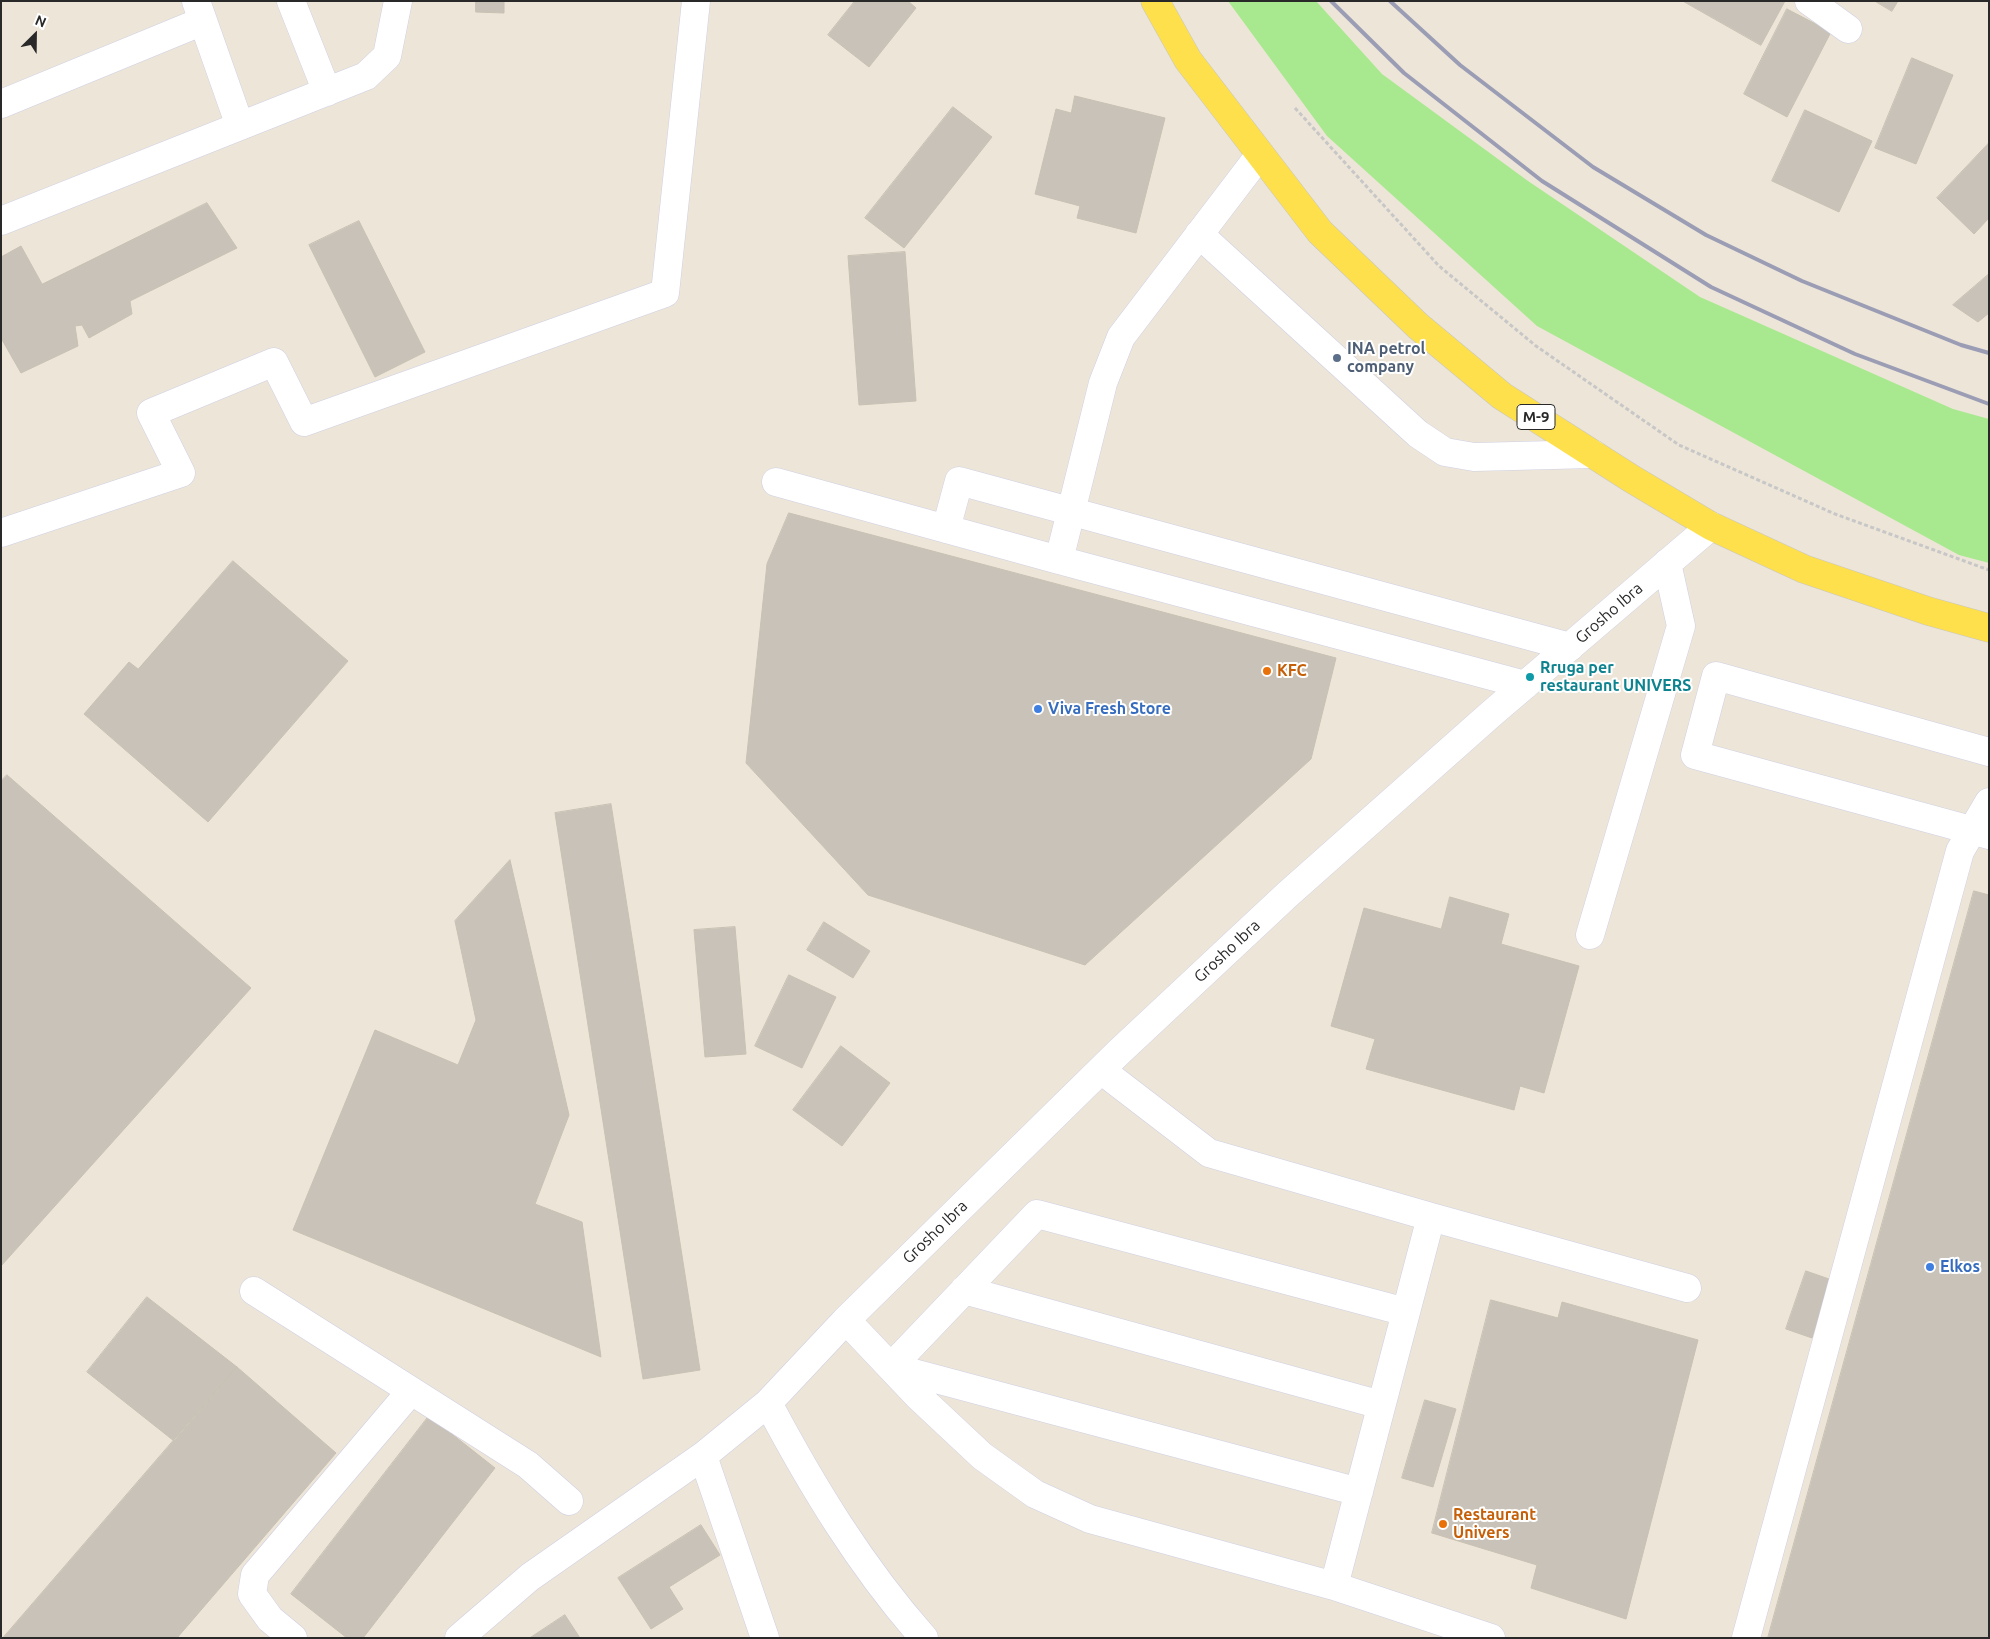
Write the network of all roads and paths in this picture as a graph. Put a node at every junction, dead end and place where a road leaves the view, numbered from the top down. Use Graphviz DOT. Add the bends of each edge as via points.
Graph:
graph roads {
  1 [pos="291,1"];
  2 [pos="398,1"];
  3 [pos="696,1"];
  4 [pos="1155,1"];
  5 [pos="1809,1"];
  6 [pos="199,11"];
  7 [pos="1848,29"];
  8 [pos="327,92"];
  9 [pos="1,104"];
  10 [pos="1295,108"];
  11 [pos="240,126"];
  12 [pos="1259,156"];
  13 [pos="1,222"];
  14 [pos="1199,234"];
  15 [pos="1593,454"];
  16 [pos="776,482"];
  17 [pos="1071,512"];
  18 [pos="1710,526"];
  19 [pos="946,529"];
  20 [pos="1,533"];
  21 [pos="1058,560"];
  22 [pos="1667,563"];
  23 [pos="1989,570"];
  24 [pos="1989,628"];
  25 [pos="1570,647"];
  26 [pos="1525,685"];
  27 [pos="1989,752"];
  28 [pos="1989,802"];
  29 [pos="1980,833"];
  30 [pos="1590,935"];
  31 [pos="1101,1070"];
  32 [pos="1431,1217"];
  33 [pos="1687,1288"];
  34 [pos="964,1290"];
  35 [pos="254,1291"];
  36 [pos="1406,1312"];
  37 [pos="846,1320"];
  38 [pos="891,1367"];
  39 [pos="411,1391"];
  40 [pos="768,1403"];
  41 [pos="1381,1405"];
  42 [pos="703,1456"];
  43 [pos="1358,1492"];
  44 [pos="569,1501"];
  45 [pos="1334,1586"];
  46 [pos="293,1638"];
  47 [pos="459,1638"];
  48 [pos="765,1638"];
  49 [pos="924,1638"];
  50 [pos="1491,1638"];
  51 [pos="1746,1638"];
  1 -- 8 [label="street"];
  2 -- 8 [label="street" via="387,56 366,76"];
  3 -- 20 [label="street" via="665,294 304,422 274,362 151,413 181,473"];
  4 -- 12 [label="main road, M-9" via="1188,60"];
  5 -- 7 [label="street"];
  6 -- 9 [label="street"];
  6 -- 11 [label="street"];
  8 -- 11 [label="street"];
  10 -- 23 [label="path" via="1438,266 1536,346 1679,445 1835,514"];
  11 -- 13 [label="street"];
  12 -- 14 [label="street"];
  12 -- 15 [label="main road, M-9" via="1320,232 1418,326 1502,396"];
  14 -- 15 [label="street" via="1418,434 1445,452 1474,457"];
  14 -- 17 [label="street" via="1121,337 1103,383"];
  15 -- 18 [label="main road, M-9"];
  16 -- 19 [label="street"];
  17 -- 19 [label="street" via="959,481"];
  17 -- 21 [label="street"];
  17 -- 25 [label="street"];
  18 -- 22 [label="street, Grosho Ibra"];
  18 -- 24 [label="main road, M-9" via="1804,569"];
  19 -- 21 [label="street"];
  21 -- 26 [label="street"];
  22 -- 25 [label="street, Grosho Ibra"];
  22 -- 30 [label="street" via="1681,626"];
  25 -- 26 [label="street, Grosho Ibra"];
  26 -- 31 [label="street, Grosho Ibra" via="1288,894"];
  27 -- 29 [label="street" via="1716,676 1695,756"];
  28 -- 29 [label="street"];
  29 -- 51 [label="street" via="1960,851"];
  31 -- 32 [label="street" via="1209,1153"];
  31 -- 37 [label="street, Grosho Ibra"];
  32 -- 33 [label="street"];
  32 -- 36 [label="street"];
  34 -- 36 [label="street" via="1037,1214"];
  34 -- 38 [label="street"];
  34 -- 41 [label="street"];
  35 -- 39 [label="street"];
  36 -- 41 [label="street"];
  37 -- 38 [label="street"];
  37 -- 40 [label="street, Grosho Ibra"];
  38 -- 43 [label="street"];
  38 -- 45 [label="street" via="982,1456 1035,1494 1090,1519"];
  39 -- 44 [label="street" via="528,1465"];
  39 -- 46 [label="street" via="255,1575 252,1594 270,1619"];
  40 -- 42 [label="street, Grosho Ibra"];
  40 -- 49 [label="street" via="806,1474 847,1538 881,1587"];
  41 -- 43 [label="street"];
  42 -- 47 [label="street, Grosho Ibra" via="530,1576"];
  42 -- 48 [label="street"];
  43 -- 45 [label="street"];
  45 -- 50 [label="street"];
}
